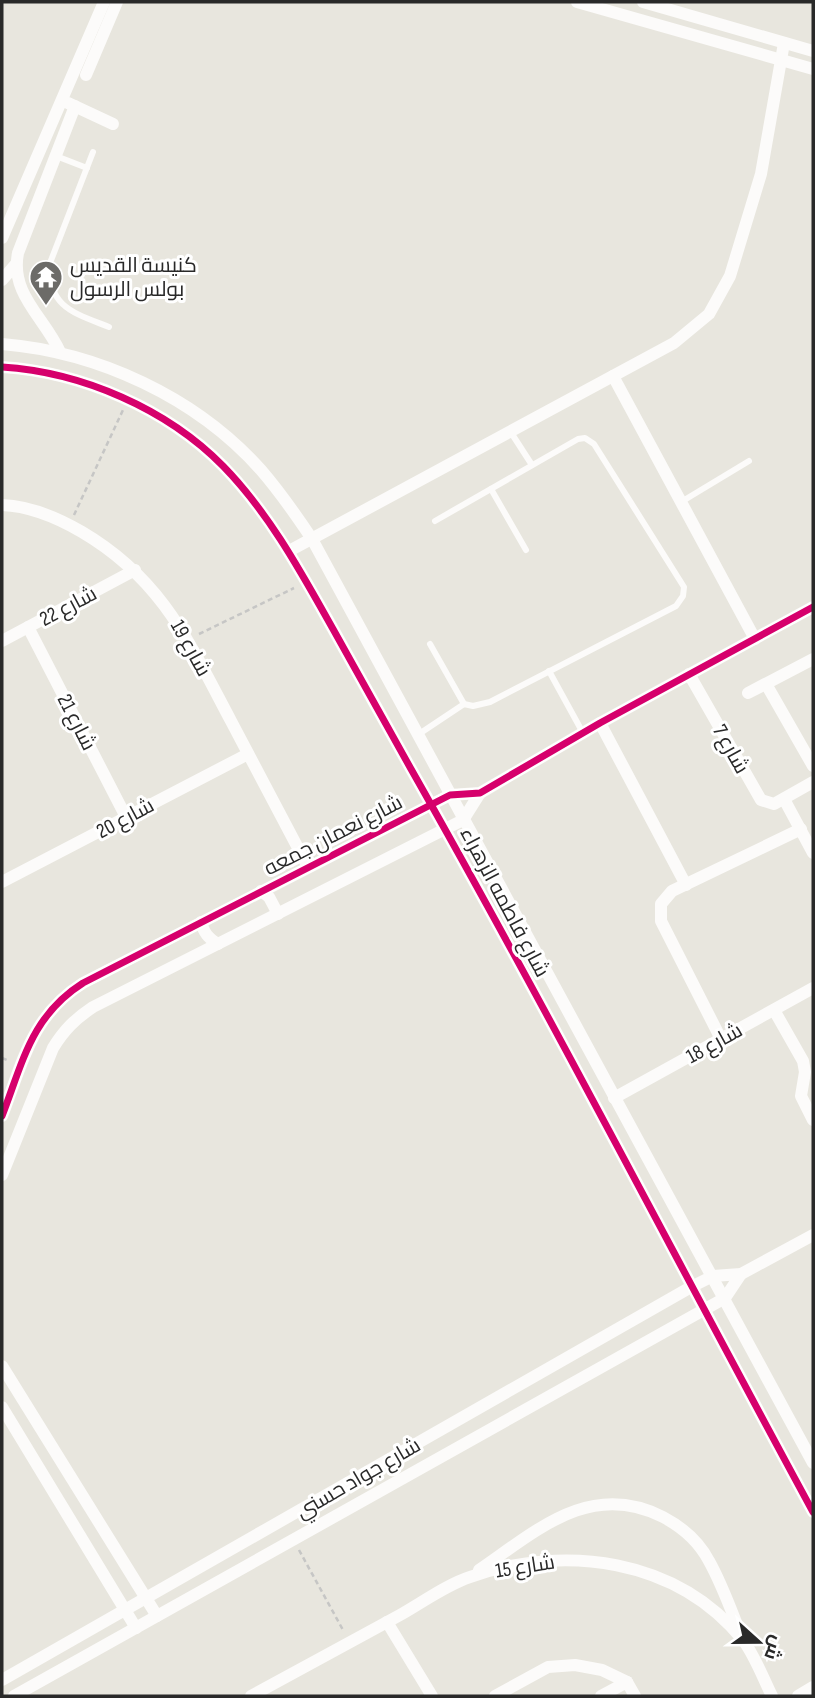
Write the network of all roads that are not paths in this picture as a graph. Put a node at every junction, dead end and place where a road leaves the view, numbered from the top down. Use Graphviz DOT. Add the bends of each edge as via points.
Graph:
graph roads {
  1 [pos="104,2"];
  2 [pos="117,2"];
  3 [pos="577,2"];
  4 [pos="643,2"];
  5 [pos="659,4"];
  6 [pos="603,6"];
  7 [pos="675,6"];
  8 [pos="784,43"];
  9 [pos="813,51"];
  10 [pos="783,60"];
  11 [pos="813,69"];
  12 [pos="86,75"];
  13 [pos="61,100"];
  14 [pos="75,106"];
  15 [pos="113,124"];
  16 [pos="93,152"];
  17 [pos="55,155"];
  18 [pos="87,168"];
  19 [pos="2,238"];
  20 [pos="16,264"];
  21 [pos="2,280"];
  22 [pos="109,327"];
  23 [pos="2,344"];
  24 [pos="60,352"];
  25 [pos="2,367"];
  26 [pos="613,376"];
  27 [pos="510,432"];
  28 [pos="749,461"];
  29 [pos="532,465"];
  30 [pos="491,489"];
  31 [pos="681,502"];
  32 [pos="2,505"];
  33 [pos="435,521"];
  34 [pos="312,539"];
  35 [pos="526,550"];
  36 [pos="289,551"];
  37 [pos="135,570"];
  38 [pos="813,607"];
  39 [pos="28,627"];
  40 [pos="755,639"];
  41 [pos="2,641"];
  42 [pos="430,644"];
  43 [pos="813,659"];
  44 [pos="549,671"];
  45 [pos="689,674"];
  46 [pos="766,684"];
  47 [pos="748,693"];
  48 [pos="464,704"];
  49 [pos="600,723"];
  50 [pos="583,733"];
  51 [pos="417,735"];
  52 [pos="248,754"];
  53 [pos="813,766"];
  54 [pos="813,782"];
  55 [pos="480,793"];
  56 [pos="450,795"];
  57 [pos="784,799"];
  58 [pos="432,804"];
  59 [pos="126,817"];
  60 [pos="463,820"];
  61 [pos="446,829"];
  62 [pos="801,829"];
  63 [pos="813,853"];
  64 [pos="308,867"];
  65 [pos="2,882"];
  66 [pos="686,885"];
  67 [pos="261,891"];
  68 [pos="278,914"];
  69 [pos="201,922"];
  70 [pos="218,944"];
  71 [pos="813,988"];
  72 [pos="774,1010"];
  73 [pos="721,1039"];
  74 [pos="614,1098"];
  75 [pos="2,1115"];
  76 [pos="813,1120"];
  77 [pos="2,1175"];
  78 [pos="813,1235"];
  79 [pos="741,1274"];
  80 [pos="713,1276"];
  81 [pos="691,1287"];
  82 [pos="725,1298"];
  83 [pos="704,1310"];
  84 [pos="2,1366"];
  85 [pos="2,1408"];
  86 [pos="813,1463"];
  87 [pos="813,1512"];
  88 [pos="468,1578"];
  89 [pos="146,1599"];
  90 [pos="126,1611"];
  91 [pos="157,1616"];
  92 [pos="387,1622"];
  93 [pos="136,1628"];
  94 [pos="744,1641"];
  95 [pos="2,1680"];
  96 [pos="627,1682"];
  97 [pos="813,1687"];
  98 [pos="14,1696"];
  99 [pos="251,1696"];
  100 [pos="432,1696"];
  101 [pos="495,1696"];
  102 [pos="601,1696"];
  103 [pos="635,1696"];
  104 [pos="772,1696"];
  105 [pos="798,1696"];
  1 -- 13 [label="street"];
  2 -- 12 [label="street"];
  3 -- 6 [label="street"];
  4 -- 5 [label="street"];
  5 -- 7 [label="street"];
  6 -- 10 [label="street"];
  7 -- 8 [label="street"];
  8 -- 9 [label="street"];
  8 -- 10 [label="street"];
  10 -- 11 [label="street"];
  10 -- 26 [label="street" via="761,174 721,295 693,330"];
  13 -- 14 [label="street"];
  13 -- 19 [label="street"];
  14 -- 15 [label="street"];
  14 -- 17 [label="street"];
  16 -- 18 [label="lane"];
  17 -- 18 [label="lane"];
  17 -- 20 [label="street"];
  18 -- 22 [label="lane" via="50,263 49,278 61,304"];
  20 -- 21 [label="street"];
  20 -- 24 [label="street" via="22,292"];
  23 -- 24 [label="street, شارع فاطمه الزهراء"];
  24 -- 34 [label="street, شارع فاطمه الزهراء" via="116,370 181,403 207,422 259,469"];
  25 -- 36 [label="street, شارع فاطمه الزهراء" via="64,378 127,400 167,421 199,443 248,495"];
  26 -- 27 [label="street"];
  26 -- 31 [label="street"];
  27 -- 29 [label="lane"];
  27 -- 34 [label="street"];
  28 -- 31 [label="lane"];
  29 -- 30 [label="lane"];
  29 -- 44 [label="lane" via="578,439 590,440 684,587 676,606"];
  30 -- 33 [label="lane"];
  30 -- 35 [label="lane"];
  31 -- 40 [label="street"];
  32 -- 37 [label="street, شارع 19" via="70,525"];
  34 -- 36 [label="street"];
  34 -- 51 [label="street, شارع فاطمه الزهراء"];
  36 -- 58 [label="street, شارع فاطمه الزهراء"];
  37 -- 39 [label="street, شارع 22"];
  37 -- 52 [label="street, شارع 19" via="173,614"];
  38 -- 40 [label="street, شارع نعمان جمعه"];
  39 -- 41 [label="street, شارع 22"];
  39 -- 59 [label="street, شارع 21"];
  40 -- 45 [label="street, شارع نعمان جمعه"];
  42 -- 48 [label="lane"];
  43 -- 46 [label="street"];
  44 -- 48 [label="lane" via="490,702"];
  44 -- 50 [label="lane"];
  45 -- 49 [label="street, شارع نعمان جمعه"];
  45 -- 57 [label="street, شارع 7" via="756,794 767,803"];
  46 -- 47 [label="street"];
  46 -- 53 [label="street"];
  48 -- 51 [label="lane"];
  49 -- 50 [label="street, شارع نعمان جمعه"];
  49 -- 66 [label="street"];
  50 -- 55 [label="street, شارع نعمان جمعه"];
  51 -- 56 [label="street, شارع فاطمه الزهراء"];
  52 -- 59 [label="street, شارع 20"];
  52 -- 64 [label="street, شارع 19"];
  54 -- 57 [label="street"];
  55 -- 56 [label="street, شارع نعمان جمعه"];
  55 -- 60 [label="street, شارع نعمان جمعه"];
  56 -- 58 [label="street, شارع نعمان جمعه"];
  56 -- 60 [label="street, شارع فاطمه الزهراء"];
  57 -- 62 [label="street"];
  58 -- 61 [label="street, شارع فاطمه الزهراء"];
  58 -- 64 [label="street, شارع نعمان جمعه"];
  59 -- 65 [label="street, شارع 20"];
  60 -- 61 [label="street, شارع نعمان جمعه"];
  60 -- 74 [label="street, شارع فاطمه الزهراء"];
  61 -- 68 [label="street, شارع نعمان جمعه"];
  61 -- 81 [label="street, شارع فاطمه الزهراء"];
  62 -- 63 [label="street"];
  62 -- 66 [label="street"];
  64 -- 67 [label="street, شارع نعمان جمعه"];
  66 -- 73 [label="street" via="661,904 661,921"];
  67 -- 68 [label="street"];
  67 -- 69 [label="street, شارع نعمان جمعه"];
  68 -- 70 [label="street, شارع نعمان جمعه"];
  69 -- 70 [label="street" via="209,939"];
  69 -- 75 [label="street, شارع نعمان جمعه" via="83,984 52,1007 31,1040"];
  70 -- 77 [label="street, شارع نعمان جمعه" via="93,1007 62,1032"];
  71 -- 72 [label="street, شارع 18"];
  72 -- 73 [label="street, شارع 18"];
  72 -- 76 [label="street" via="803,1061 801,1096"];
  73 -- 74 [label="street, شارع 18"];
  74 -- 80 [label="street, شارع فاطمه الزهراء"];
  78 -- 79 [label="street"];
  79 -- 80 [label="street"];
  79 -- 82 [label="street"];
  80 -- 81 [label="street, شارع جواد حسني"];
  80 -- 82 [label="street, شارع فاطمه الزهراء"];
  81 -- 83 [label="street, شارع فاطمه الزهراء"];
  81 -- 89 [label="street, شارع جواد حسني"];
  82 -- 83 [label="street, شارع جواد حسني"];
  82 -- 86 [label="street, شارع فاطمه الزهراء"];
  83 -- 87 [label="street, شارع فاطمه الزهراء"];
  83 -- 91 [label="street, شارع جواد حسني"];
  84 -- 89 [label="street"];
  85 -- 90 [label="street"];
  88 -- 92 [label="street, شارع 15"];
  88 -- 94 [label="street, شارع 15" via="555,1559 616,1564 690,1595"];
  88 -- 94 [label="street" via="574,1510 625,1504 674,1522 694,1539 709,1560"];
  89 -- 90 [label="street, شارع جواد حسني"];
  89 -- 91 [label="street"];
  90 -- 93 [label="street"];
  90 -- 95 [label="street, شارع جواد حسني"];
  91 -- 93 [label="street, شارع جواد حسني"];
  92 -- 99 [label="street, شارع 15"];
  92 -- 100 [label="street"];
  93 -- 98 [label="street, شارع جواد حسني"];
  94 -- 104 [label="street, شارع 15"];
  96 -- 101 [label="street" via="602,1670 548,1667"];
  96 -- 102 [label="street"];
  96 -- 103 [label="street"];
  97 -- 105 [label="street"];
}
